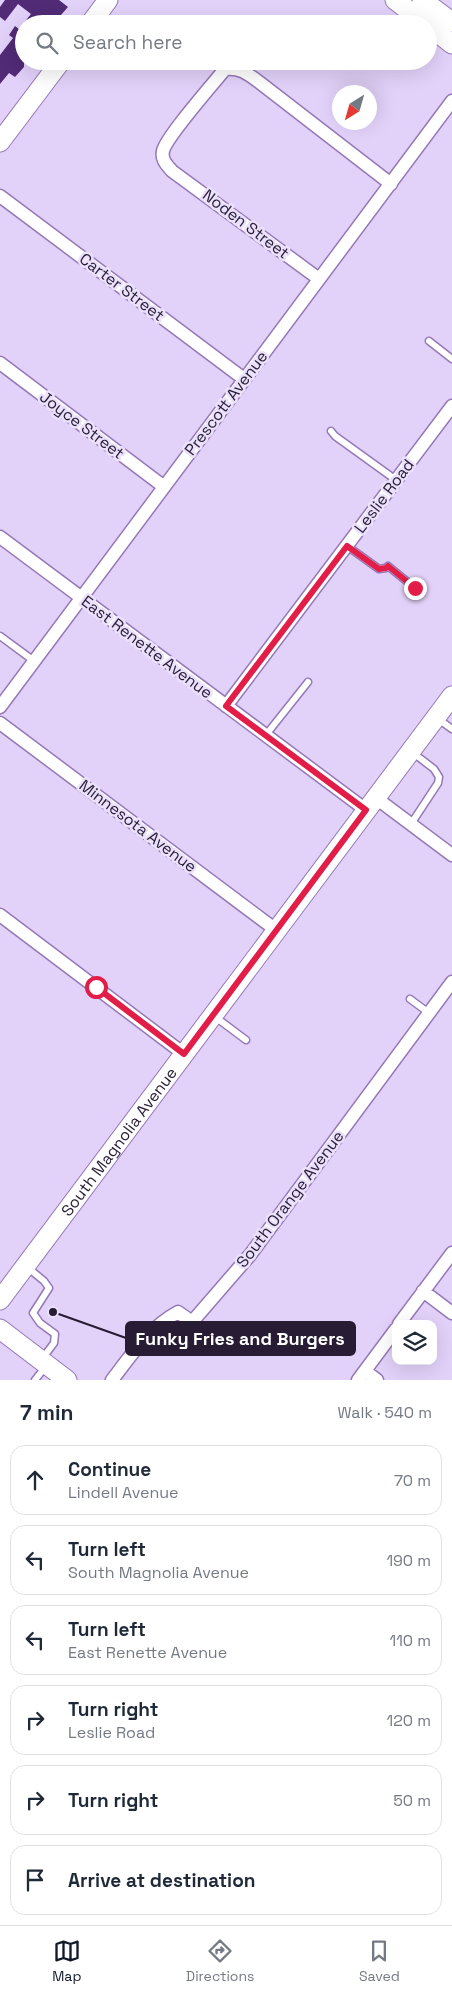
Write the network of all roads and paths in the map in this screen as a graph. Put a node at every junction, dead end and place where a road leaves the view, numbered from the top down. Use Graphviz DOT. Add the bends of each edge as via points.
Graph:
graph roads {
  1 [pos="108,0"];
  2 [pos="395,0"];
  3 [pos="422,0"];
  4 [pos="97,15"];
  5 [pos="415,15"];
  6 [pos="452,22"];
  7 [pos="437,32"];
  8 [pos="452,44"];
  9 [pos="55,70"];
  10 [pos="224,70"];
  11 [pos="241,70"];
  12 [pos="452,101"];
  13 [pos="0,142"];
  14 [pos="391,184"];
  15 [pos="0,196"];
  16 [pos="319,279"];
  17 [pos="429,341"];
  18 [pos="452,359"];
  19 [pos="0,364"];
  20 [pos="244,379"];
  21 [pos="452,406"];
  22 [pos="331,431"];
  23 [pos="396,480"];
  24 [pos="163,486"];
  25 [pos="0,537"];
  26 [pos="347,546"];
  27 [pos="415,588"];
  28 [pos="80,598"];
  29 [pos="0,636"];
  30 [pos="34,661"];
  31 [pos="308,682"];
  32 [pos="452,696"];
  33 [pos="0,706"];
  34 [pos="226,706"];
  35 [pos="436,717"];
  36 [pos="0,723"];
  37 [pos="452,729"];
  38 [pos="265,736"];
  39 [pos="411,751"];
  40 [pos="371,804"];
  41 [pos="411,824"];
  42 [pos="452,855"];
  43 [pos="0,915"];
  44 [pos="276,930"];
  45 [pos="452,982"];
  46 [pos="410,999"];
  47 [pos="429,1013"];
  48 [pos="213,1015"];
  49 [pos="246,1040"];
  50 [pos="184,1054"];
  51 [pos="452,1253"];
  52 [pos="26,1266"];
  53 [pos="424,1291"];
  54 [pos="0,1300"];
  55 [pos="452,1313"];
  56 [pos="403,1320"];
  57 [pos="0,1330"];
  58 [pos="392,1334"];
  59 [pos="44,1362"];
  60 [pos="361,1375"];
  61 [pos="63,1379"];
  62 [pos="35,1380"];
  63 [pos="112,1380"];
  64 [pos="377,1380"];
  1 -- 4 [label="main road"];
  2 -- 5 [label="main road"];
  3 -- 6 [label="main road"];
  7 -- 8 [label="main road"];
  9 -- 13 [label="main road"];
  10 -- 16 [label="street, Noden Street" via="172,136 163,150 163,161 172,171"];
  11 -- 14 [label="street, Noden Street"];
  12 -- 14 [label="street, Prescott Avenue"];
  14 -- 16 [label="street, Prescott Avenue"];
  15 -- 20 [label="street, Carter Street"];
  16 -- 20 [label="street, Prescott Avenue"];
  17 -- 18 [label="lane"];
  19 -- 24 [label="street, Joyce Street"];
  20 -- 24 [label="street, Prescott Avenue"];
  21 -- 23 [label="street, Leslie Road"];
  22 -- 23 [label="lane"];
  23 -- 26 [label="street, Leslie Road"];
  24 -- 28 [label="street, Prescott Avenue"];
  25 -- 28 [label="street, East Renette Avenue"];
  26 -- 27 [label="lane" via="379,569 388,566"];
  26 -- 34 [label="street, Leslie Road"];
  28 -- 30 [label="street, Prescott Avenue"];
  28 -- 34 [label="street, East Renette Avenue"];
  29 -- 30 [label="lane"];
  30 -- 33 [label="street, Prescott Avenue"];
  31 -- 38 [label="lane"];
  32 -- 35 [label="main road, South Magnolia Avenue"];
  34 -- 38 [label="street, East Renette Avenue"];
  35 -- 37 [label="lane"];
  35 -- 39 [label="main road, South Magnolia Avenue"];
  36 -- 44 [label="street, Minnesota Avenue"];
  38 -- 40 [label="street, East Renette Avenue"];
  39 -- 40 [label="main road, South Magnolia Avenue"];
  39 -- 41 [label="lane" via="434,769 439,778"];
  40 -- 41 [label="street, East Renette Avenue"];
  40 -- 44 [label="main road, South Magnolia Avenue"];
  41 -- 42 [label="street, East Renette Avenue"];
  43 -- 50 [label="street"];
  44 -- 48 [label="main road, South Magnolia Avenue"];
  45 -- 47 [label="street, South Orange Avenue"];
  46 -- 47 [label="lane"];
  47 -- 63 [label="street, South Orange Avenue" via="250,1255 192,1322 178,1312 166,1319 142,1340"];
  48 -- 49 [label="lane"];
  48 -- 50 [label="main road, South Magnolia Avenue"];
  50 -- 52 [label="main road, South Magnolia Avenue"];
  51 -- 53 [label="street"];
  52 -- 54 [label="main road, South Magnolia Avenue"];
  52 -- 59 [label="lane" via="49,1288 33,1313 56,1340"];
  53 -- 55 [label="street"];
  53 -- 56 [label="street"];
  57 -- 59 [label="main road"];
  58 -- 60 [label="street"];
  59 -- 61 [label="main road"];
  59 -- 62 [label="lane"];
  60 -- 64 [label="street"];
}
